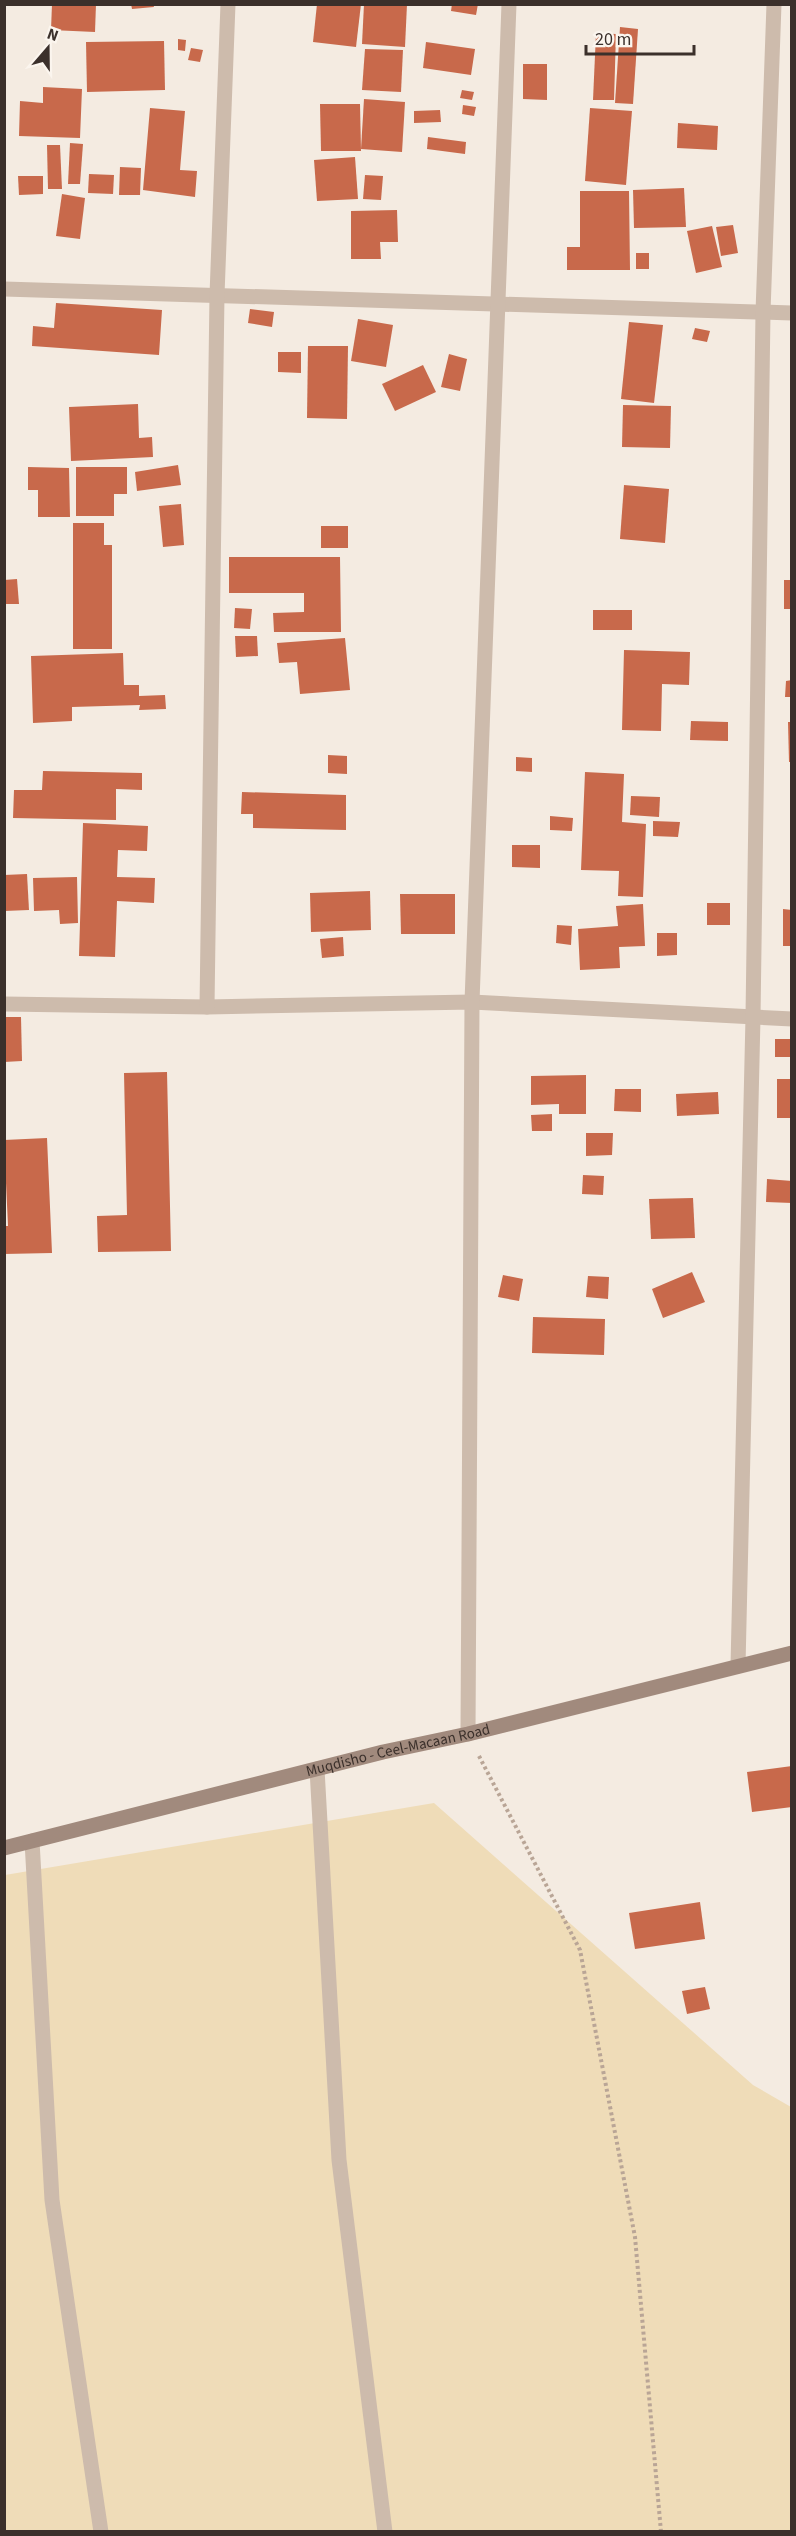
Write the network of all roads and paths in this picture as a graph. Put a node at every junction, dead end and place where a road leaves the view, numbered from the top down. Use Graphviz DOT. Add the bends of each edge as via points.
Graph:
graph roads {
  1 [pos="228,4"];
  2 [pos="508,4"];
  3 [pos="774,4"];
  4 [pos="4,288"];
  5 [pos="217,295"];
  6 [pos="499,304"];
  7 [pos="763,312"];
  8 [pos="792,313"];
  9 [pos="472,1002"];
  10 [pos="4,1004"];
  11 [pos="207,1007"];
  12 [pos="753,1017"];
  13 [pos="792,1019"];
  14 [pos="792,1653"];
  15 [pos="738,1666"];
  16 [pos="468,1734"];
  17 [pos="317,1769"];
  18 [pos="33,1841"];
  19 [pos="4,1848"];
  20 [pos="101,2532"];
  21 [pos="385,2532"];
  22 [pos="661,2532"];
  1 -- 5 [label="street"];
  2 -- 6 [label="street"];
  3 -- 7 [label="street"];
  4 -- 5 [label="street"];
  5 -- 6 [label="street"];
  5 -- 11 [label="street"];
  6 -- 7 [label="street"];
  6 -- 9 [label="street"];
  7 -- 8 [label="street"];
  7 -- 12 [label="street"];
  9 -- 11 [label="street"];
  9 -- 12 [label="street"];
  9 -- 16 [label="street"];
  10 -- 11 [label="street"];
  12 -- 13 [label="street"];
  12 -- 15 [label="street"];
  14 -- 15 [label="street, Muqdisho - Ceel-Macaan Road"];
  15 -- 16 [label="street, Muqdisho - Ceel-Macaan Road"];
  16 -- 17 [label="street, Muqdisho - Ceel-Macaan Road"];
  16 -- 22 [label="path" via="580,1950 635,2237"];
  17 -- 18 [label="street, Muqdisho - Ceel-Macaan Road"];
  17 -- 21 [label="street" via="339,2160"];
  18 -- 19 [label="street, Muqdisho - Ceel-Macaan Road"];
  18 -- 20 [label="street" via="52,2200"];
}
